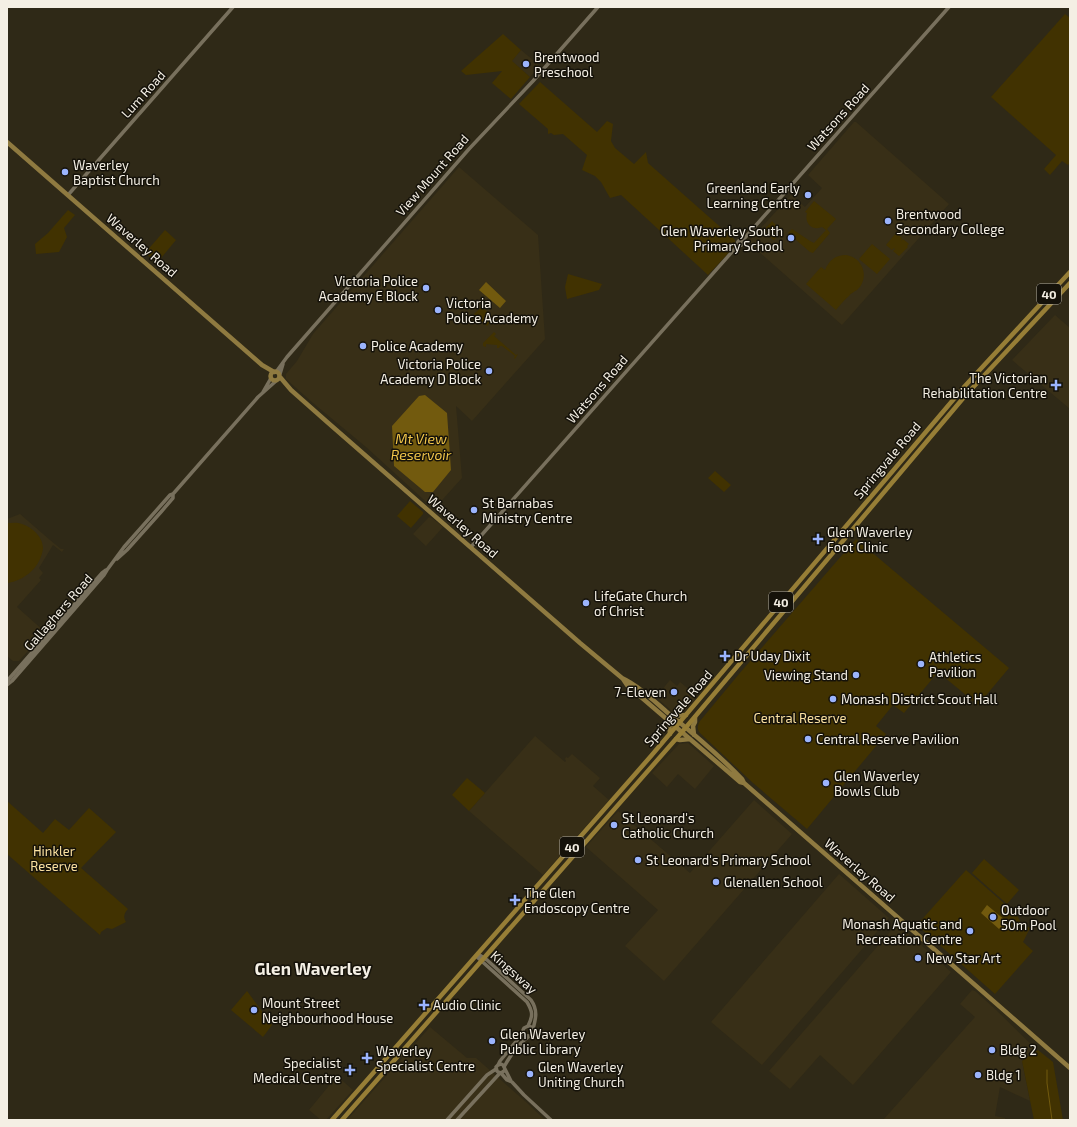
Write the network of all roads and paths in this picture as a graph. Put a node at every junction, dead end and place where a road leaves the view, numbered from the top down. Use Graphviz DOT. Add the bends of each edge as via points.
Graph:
graph roads {
  1 [pos="233,7"];
  2 [pos="598,7"];
  3 [pos="949,7"];
  4 [pos="7,142"];
  5 [pos="68,195"];
  6 [pos="1070,272"];
  7 [pos="1070,283"];
  8 [pos="275,376"];
  9 [pos="471,547"];
  10 [pos="622,678"];
  11 [pos="8,683"];
  12 [pos="686,715"];
  13 [pos="672,716"];
  14 [pos="695,717"];
  15 [pos="669,721"];
  16 [pos="680,723"];
  17 [pos="676,727"];
  18 [pos="686,728"];
  19 [pos="682,732"];
  20 [pos="670,734"];
  21 [pos="694,735"];
  22 [pos="676,739"];
  23 [pos="690,739"];
  24 [pos="744,784"];
  25 [pos="622,790"];
  26 [pos="628,794"];
  27 [pos="477,955"];
  28 [pos="483,959"];
  29 [pos="528,1026"];
  30 [pos="533,1029"];
  31 [pos="523,1033"];
  32 [pos="528,1036"];
  33 [pos="382,1063"];
  34 [pos="497,1067"];
  35 [pos="388,1068"];
  36 [pos="505,1068"];
  37 [pos="1070,1068"];
  38 [pos="500,1073"];
  39 [pos="371,1076"];
  40 [pos="380,1077"];
  41 [pos="511,1081"];
  42 [pos="373,1084"];
  43 [pos="332,1120"];
  44 [pos="342,1120"];
  45 [pos="447,1120"];
  46 [pos="457,1120"];
  47 [pos="551,1120"];
  1 -- 5 [label="street, Lum Road"];
  2 -- 8 [label="street, View Mount Road" via="533,81 468,149 285,359"];
  3 -- 9 [label="street, Watsons Road"];
  4 -- 5 [label="main road, Waverley Road"];
  5 -- 8 [label="main road, Waverley Road"];
  6 -- 12 [label="highway, Springvale Road / 40" via="964,387"];
  7 -- 14 [label="highway, Springvale Road / 40" via="965,396"];
  8 -- 9 [label="main road, Waverley Road"];
  8 -- 11 [label="street, Gallaghers Road" via="173,494 173,498 145,525"];
  9 -- 10 [label="main road, Waverley Road"];
  10 -- 13 [label="main road, Waverley Road"];
  10 -- 15 [label="main road, Waverley Road"];
  12 -- 13 [label="main road"];
  12 -- 16 [label="highway, Springvale Road / 40"];
  13 -- 16 [label="main road, Waverley Road"];
  14 -- 18 [label="highway, Springvale Road / 40"];
  14 -- 21 [label="main road"];
  15 -- 17 [label="main road, Waverley Road"];
  15 -- 20 [label="main road"];
  16 -- 17 [label="highway, Springvale Road / 40"];
  16 -- 18 [label="main road, Waverley Road"];
  17 -- 19 [label="main road, Waverley Road"];
  17 -- 20 [label="highway, Springvale Road / 40"];
  18 -- 19 [label="highway, Springvale Road / 40"];
  18 -- 21 [label="main road, Waverley Road"];
  19 -- 22 [label="highway, Springvale Road / 40"];
  19 -- 23 [label="main road, Waverley Road"];
  20 -- 25 [label="highway, Springvale Road / 40"];
  21 -- 24 [label="main road, Waverley Road" via="742,778"];
  22 -- 23 [label="main road"];
  22 -- 26 [label="highway, Springvale Road / 40"];
  23 -- 24 [label="main road, Waverley Road"];
  24 -- 37 [label="main road, Waverley Road"];
  25 -- 26 [label="highway"];
  25 -- 27 [label="highway, Springvale Road / 40"];
  26 -- 28 [label="highway, Springvale Road / 40"];
  27 -- 28 [label="street, Kingsway"];
  27 -- 33 [label="highway, Springvale Road / 40"];
  28 -- 29 [label="street, Kingsway" via="527,1002 532,1016"];
  28 -- 30 [label="street, Kingsway" via="531,1000 536,1015"];
  28 -- 35 [label="highway, Springvale Road / 40"];
  29 -- 30 [label="street"];
  29 -- 31 [label="street" via="524,1028"];
  30 -- 32 [label="street" via="532,1034"];
  31 -- 32 [label="street"];
  31 -- 34 [label="street"];
  32 -- 36 [label="street" via="511,1055"];
  33 -- 35 [label="highway"];
  33 -- 39 [label="highway, Springvale Road / 40"];
  34 -- 36 [label="street" via="502,1064"];
  34 -- 38 [label="street"];
  34 -- 45 [label="street"];
  35 -- 40 [label="highway, Springvale Road / 40"];
  36 -- 38 [label="street"];
  36 -- 41 [label="street"];
  38 -- 41 [label="street"];
  38 -- 46 [label="street"];
  39 -- 40 [label="highway"];
  39 -- 42 [label="highway"];
  39 -- 43 [label="highway, Springvale Road / 40"];
  40 -- 42 [label="highway, Springvale Road / 40"];
  41 -- 47 [label="street"];
  42 -- 44 [label="highway, Springvale Road / 40"];
}
